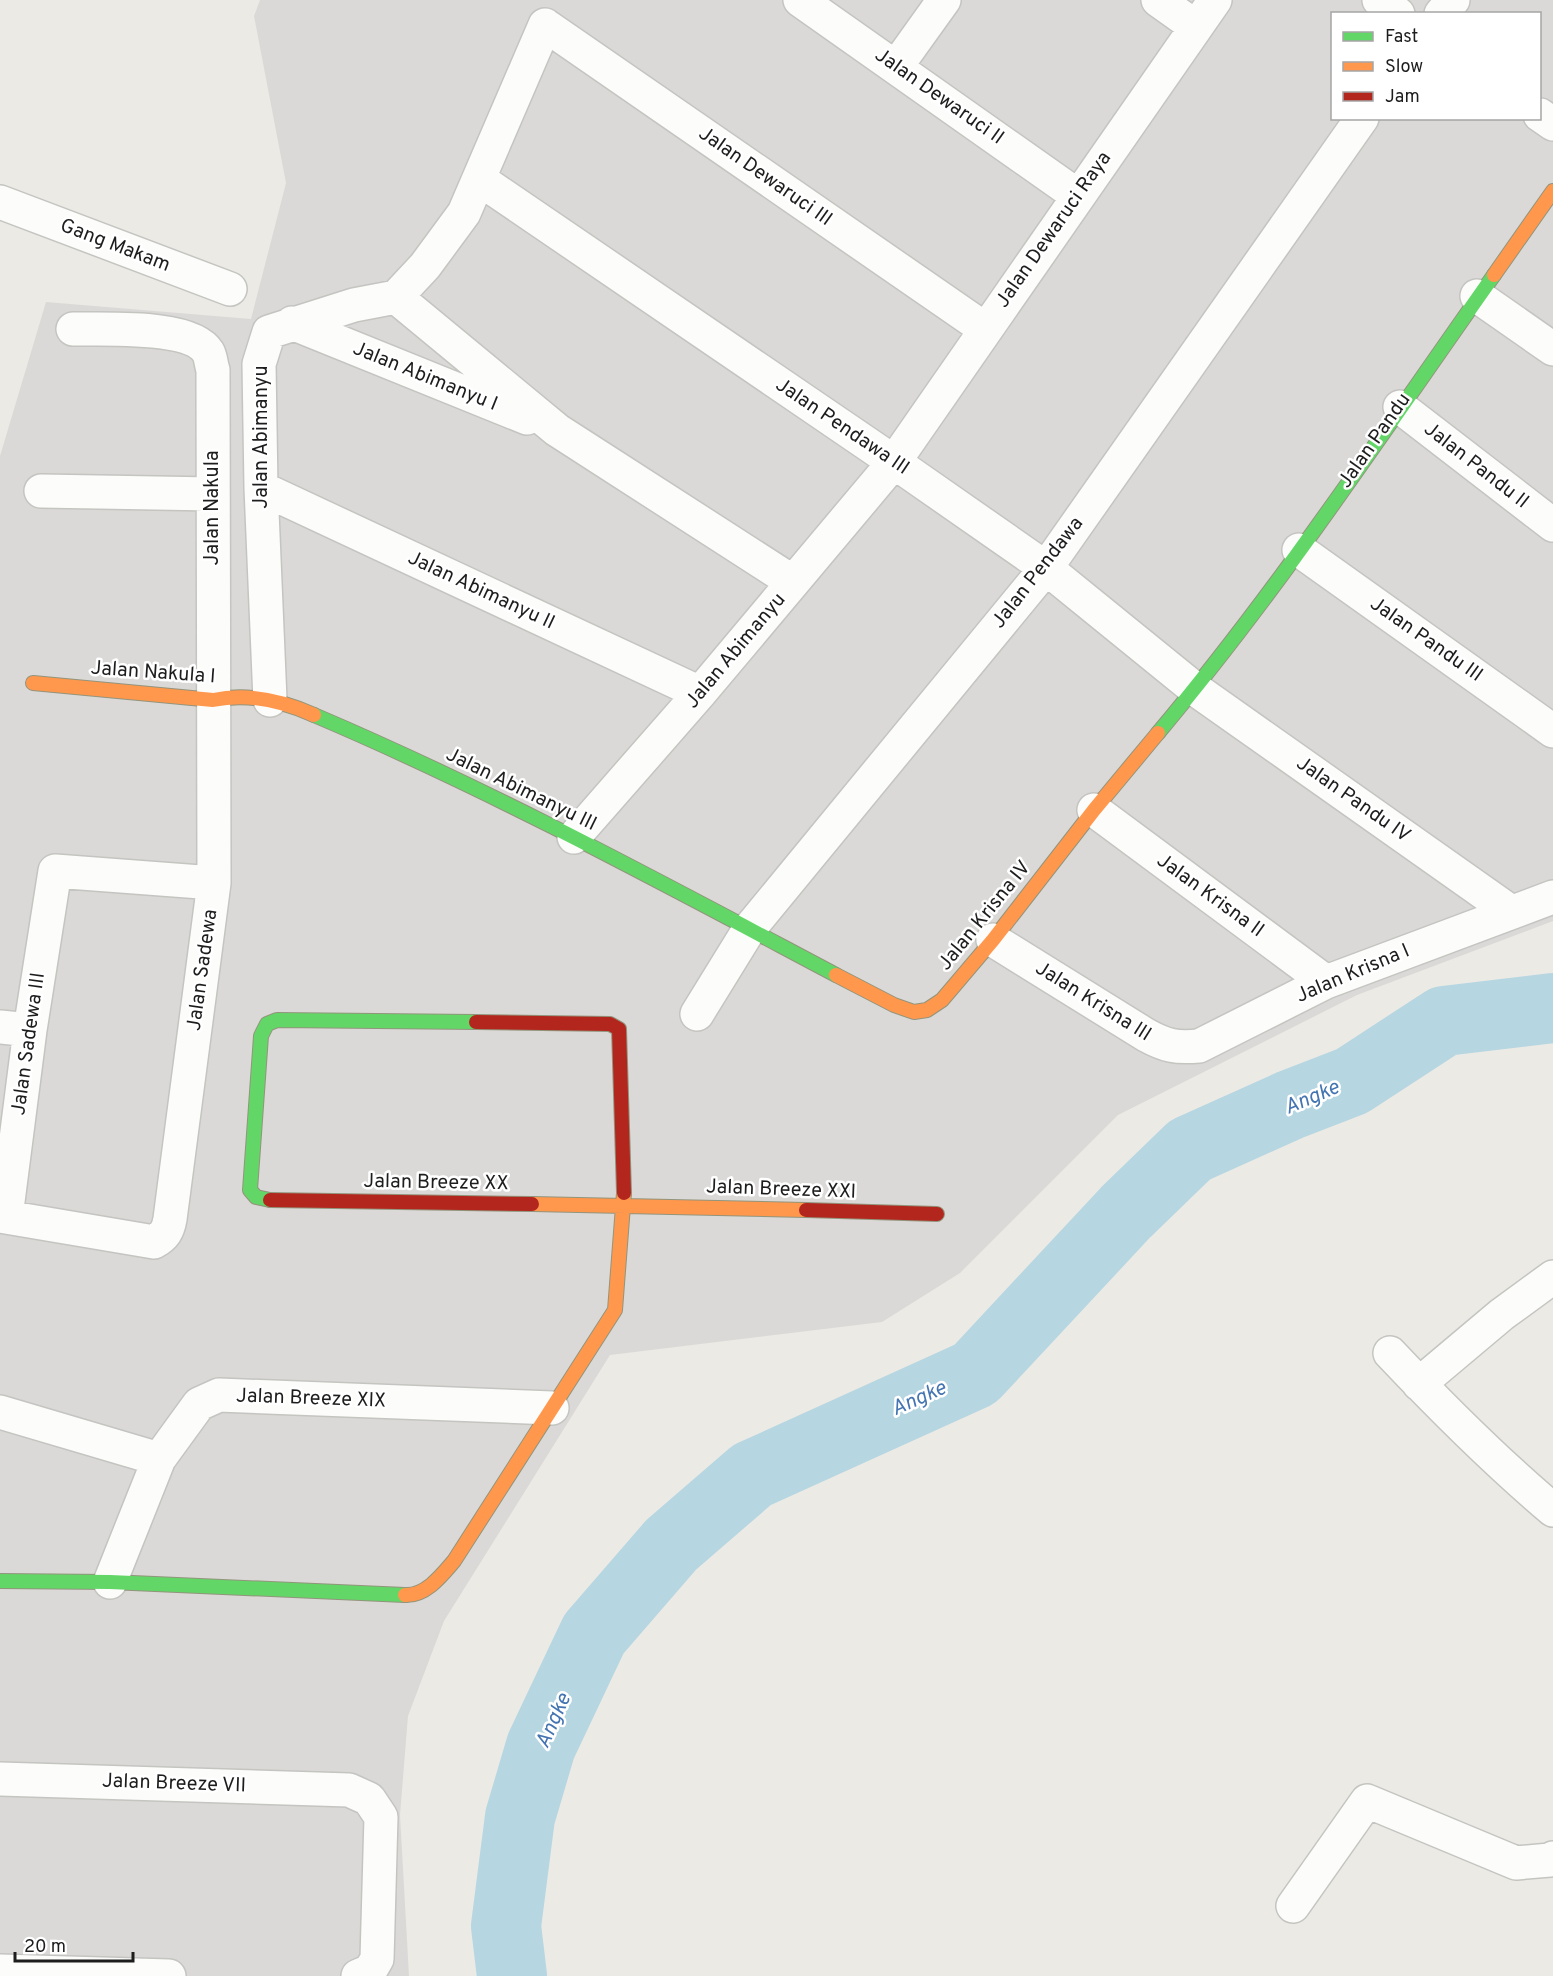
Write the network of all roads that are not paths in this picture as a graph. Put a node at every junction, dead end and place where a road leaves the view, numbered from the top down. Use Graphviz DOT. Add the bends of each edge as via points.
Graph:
graph roads {
  1 [pos="800,0"];
  2 [pos="944,0"];
  3 [pos="1158,0"];
  4 [pos="1215,0"];
  5 [pos="1379,0"];
  6 [pos="1453,0"];
  7 [pos="1395,12"];
  8 [pos="1442,12"];
  9 [pos="543,13"];
  10 [pos="1196,27"];
  11 [pos="896,67"];
  12 [pos="1361,120"];
  13 [pos="479,179"];
  14 [pos="1553,191"];
  15 [pos="1078,196"];
  16 [pos="0,202"];
  17 [pos="230,289"];
  18 [pos="396,297"];
  19 [pos="1477,297"];
  20 [pos="292,323"];
  21 [pos="985,328"];
  22 [pos="73,329"];
  23 [pos="1553,349"];
  24 [pos="1400,407"];
  25 [pos="557,430"];
  26 [pos="894,462"];
  27 [pos="261,488"];
  28 [pos="41,491"];
  29 [pos="213,494"];
  30 [pos="1553,525"];
  31 [pos="1299,550"];
  32 [pos="1046,568"];
  33 [pos="793,582"];
  34 [pos="33,683"];
  35 [pos="1195,689"];
  36 [pos="700,693"];
  37 [pos="218,699"];
  38 [pos="264,700"];
  39 [pos="1553,731"];
  40 [pos="1094,810"];
  41 [pos="574,837"];
  42 [pos="214,883"];
  43 [pos="1553,897"];
  44 [pos="1511,912"];
  45 [pos="750,928"];
  46 [pos="993,940"];
  47 [pos="1326,982"];
  48 [pos="697,1014"];
  49 [pos="15,1028"];
  50 [pos="1199,1046"];
  51 [pos="624,1205"];
  52 [pos="937,1214"];
  53 [pos="3,1216"];
  54 [pos="1553,1277"];
  55 [pos="1390,1353"];
  56 [pos="1419,1384"];
  57 [pos="552,1408"];
  58 [pos="0,1412"];
  59 [pos="159,1458"];
  60 [pos="1553,1510"];
  61 [pos="0,1581"];
  62 [pos="110,1582"];
  63 [pos="0,1779"];
  64 [pos="1553,1858"];
  65 [pos="1293,1906"];
  66 [pos="0,1971"];
  67 [pos="169,1976"];
  68 [pos="358,1976"];
  1 -- 11 [label="street, Jalan Dewaruci II"];
  2 -- 11 [label="street"];
  3 -- 10 [label="street"];
  4 -- 10 [label="street, Jalan Dewaruci Raya"];
  5 -- 7 [label="street"];
  6 -- 8 [label="street"];
  9 -- 13 [label="street"];
  9 -- 21 [label="street, Jalan Dewaruci III"];
  10 -- 15 [label="street, Jalan Dewaruci Raya"];
  11 -- 15 [label="street, Jalan Dewaruci II"];
  12 -- 32 [label="street, Jalan Pendawa"];
  13 -- 18 [label="street" via="464,213 425,266"];
  13 -- 26 [label="street, Jalan Pendawa III"];
  14 -- 19 [label="street, Jalan Pandu"];
  15 -- 21 [label="street, Jalan Dewaruci Raya"];
  16 -- 17 [label="street, Gang Makam"];
  18 -- 20 [label="street, Jalan Abimanyu"];
  18 -- 25 [label="street, Jalan Abimanyu I"];
  19 -- 23 [label="street"];
  19 -- 24 [label="street, Jalan Pandu"];
  20 -- 25 [label="street, Jalan Abimanyu I"];
  20 -- 27 [label="street, Jalan Abimanyu" via="269,332 259,364"];
  21 -- 26 [label="street, Jalan Dewaruci Raya"];
  22 -- 29 [label="street, Jalan Nakula" via="161,331 195,342 208,351 213,370"];
  24 -- 30 [label="street, Jalan Pandu II"];
  24 -- 31 [label="street, Jalan Pandu"];
  25 -- 33 [label="street, Jalan Abimanyu I"];
  26 -- 32 [label="street, Jalan Pendawa III"];
  26 -- 33 [label="street, Jalan Abimanyu"];
  27 -- 36 [label="street, Jalan Abimanyu II"];
  27 -- 38 [label="street, Jalan Abimanyu"];
  28 -- 29 [label="street"];
  29 -- 37 [label="street, Jalan Nakula"];
  31 -- 35 [label="street, Jalan Pandu"];
  31 -- 39 [label="street, Jalan Pandu III"];
  32 -- 35 [label="street, Jalan Pendawa III"];
  32 -- 45 [label="street, Jalan Pendawa"];
  33 -- 36 [label="street, Jalan Abimanyu"];
  34 -- 37 [label="street, Jalan Nakula I"];
  35 -- 40 [label="street, Jalan Krisna IV"];
  35 -- 44 [label="street, Jalan Pandu IV"];
  36 -- 41 [label="street, Jalan Abimanyu"];
  37 -- 38 [label="street, Jalan Nakula I"];
  37 -- 42 [label="street, Jalan Sadewa"];
  38 -- 41 [label="street, Jalan Abimanyu III" via="294,706 362,735"];
  40 -- 46 [label="street, Jalan Krisna IV"];
  40 -- 47 [label="street, Jalan Krisna II"];
  41 -- 45 [label="street, Jalan Abimanyu III"];
  42 -- 49 [label="street, Jalan Sadewa III" via="55,871"];
  42 -- 53 [label="street, Jalan Sadewa" via="170,1219 163,1237 154,1242"];
  43 -- 44 [label="street"];
  44 -- 47 [label="street, Jalan Krisna I"];
  45 -- 46 [label="street, Jalan Krisna IV" via="914,1012 927,1010 942,1000"];
  45 -- 48 [label="street, Jalan Pendawa"];
  46 -- 50 [label="street, Jalan Krisna III" via="1162,1045"];
  47 -- 50 [label="street, Jalan Krisna I"];
  49 -- 53 [label="street, Jalan Sadewa III"];
  51 -- 51 [label="street, Jalan Breeze XX" via="619,1029 610,1024 277,1020 267,1024 261,1035 250,1190 256,1197"];
  51 -- 52 [label="street, Jalan Breeze XXI"];
  51 -- 57 [label="street" via="615,1310"];
  54 -- 56 [label="street"];
  55 -- 56 [label="street"];
  56 -- 60 [label="street" via="1509,1473"];
  57 -- 59 [label="street, Jalan Breeze XIX" via="219,1395 199,1404"];
  57 -- 62 [label="street" via="454,1561 435,1583 411,1595"];
  58 -- 59 [label="street"];
  59 -- 62 [label="street, Jalan Breeze XIX"];
  61 -- 62 [label="street"];
  63 -- 68 [label="street, Jalan Breeze VII" via="349,1790 369,1799 381,1817 377,1959 370,1971"];
  64 -- 65 [label="street" via="1516,1863 1367,1801"];
  66 -- 67 [label="street"];
}
